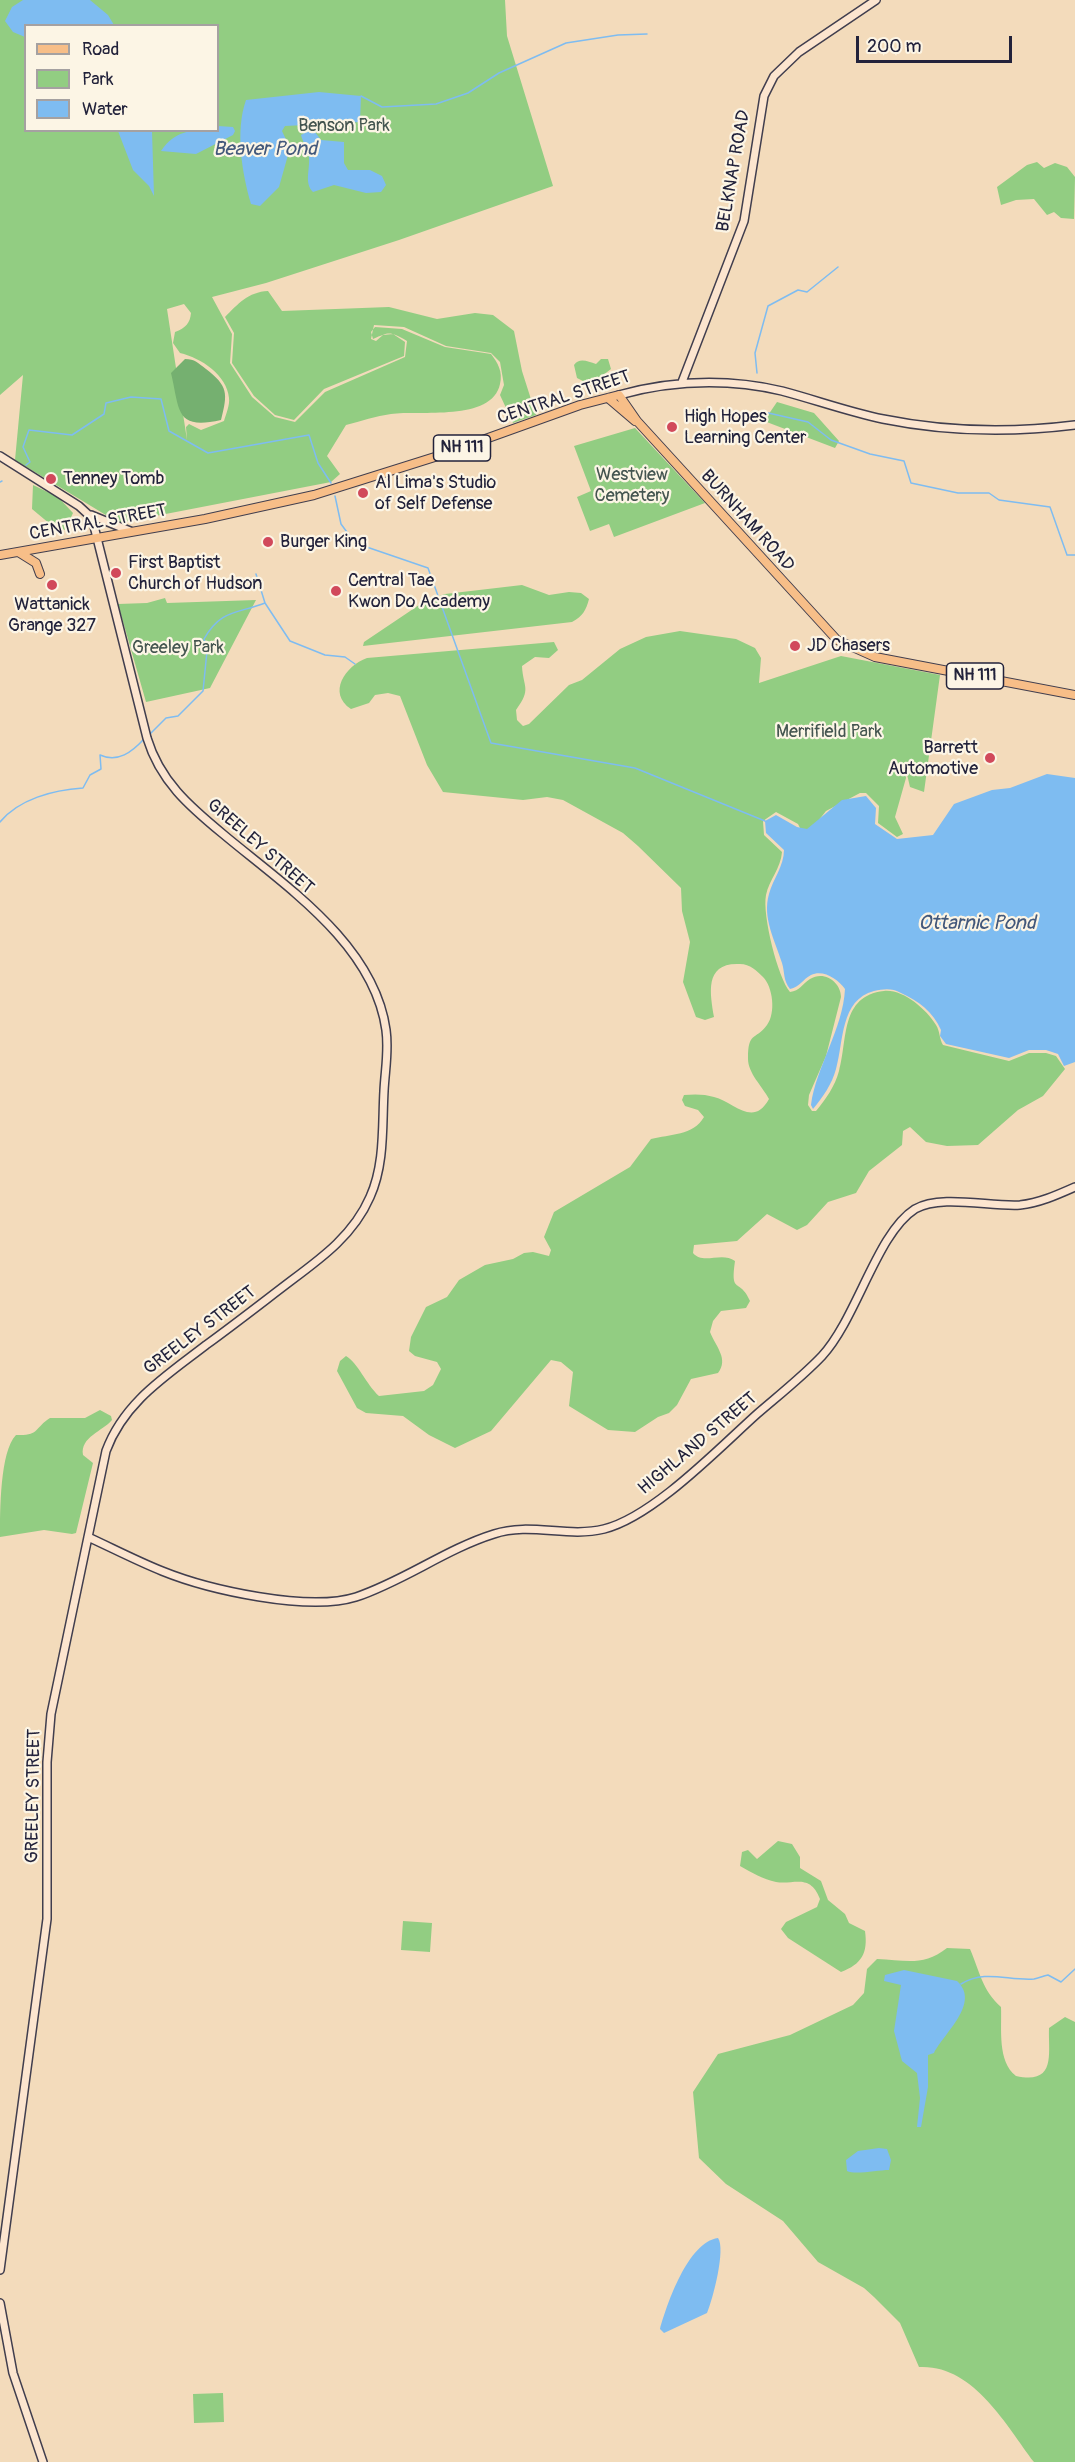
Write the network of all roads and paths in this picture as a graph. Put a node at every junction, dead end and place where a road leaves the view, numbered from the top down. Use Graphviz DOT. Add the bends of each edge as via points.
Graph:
graph roads {
  1 [pos="876,0"];
  2 [pos="682,382"];
  3 [pos="619,395"];
  4 [pos="608,398"];
  5 [pos="637,421"];
  6 [pos="1075,425"];
  7 [pos="0,456"];
  8 [pos="87,513"];
  9 [pos="130,531"];
  10 [pos="98,537"];
  11 [pos="18,552"];
  12 [pos="0,555"];
  13 [pos="39,574"];
  14 [pos="1075,695"];
  15 [pos="1075,1187"];
  16 [pos="88,1537"];
  17 [pos="0,2270"];
  18 [pos="0,2303"];
  19 [pos="43,2462"];
  1 -- 2 [label="street, BELKNAP ROAD" via="792,58 774,76 764,96 744,221"];
  2 -- 3 [label="street, CENTRAL STREET"];
  2 -- 6 [label="street, CENTRAL STREET" via="756,386 918,426 993,431"];
  3 -- 4 [label="main road, CENTRAL STREET / NH 111"];
  3 -- 5 [label="main road, BURNHAM ROAD / NH 111"];
  4 -- 5 [label="main road, BURNHAM ROAD / NH 111"];
  4 -- 9 [label="main road, CENTRAL STREET / NH 111" via="314,495"];
  5 -- 14 [label="main road, BURNHAM ROAD / NH 111" via="837,639 874,657"];
  7 -- 8 [label="street"];
  8 -- 9 [label="street"];
  8 -- 10 [label="street, GREELEY STREET"];
  9 -- 10 [label="main road, CENTRAL STREET / NH 111"];
  10 -- 11 [label="main road, CENTRAL STREET / NH 111"];
  10 -- 16 [label="street, GREELEY STREET" via="100,559 147,738 159,769 189,806 344,941 377,999 386,1029 387,1055 380,1161 372,1193 361,1215 329,1252 150,1388 129,1409 106,1451"];
  11 -- 12 [label="main road, CENTRAL STREET / NH 111"];
  11 -- 13 [label="main road" via="36,563"];
  15 -- 16 [label="street, HIGHLAND STREET" via="1022,1204 942,1203 915,1209 892,1234 843,1328 821,1357 685,1478 639,1512 608,1528 498,1533 365,1594 318,1603 258,1596 175,1576"];
  16 -- 17 [label="street, GREELEY STREET" via="51,1714 45,1942"];
  18 -- 19 [label="street" via="14,2373"];
}
